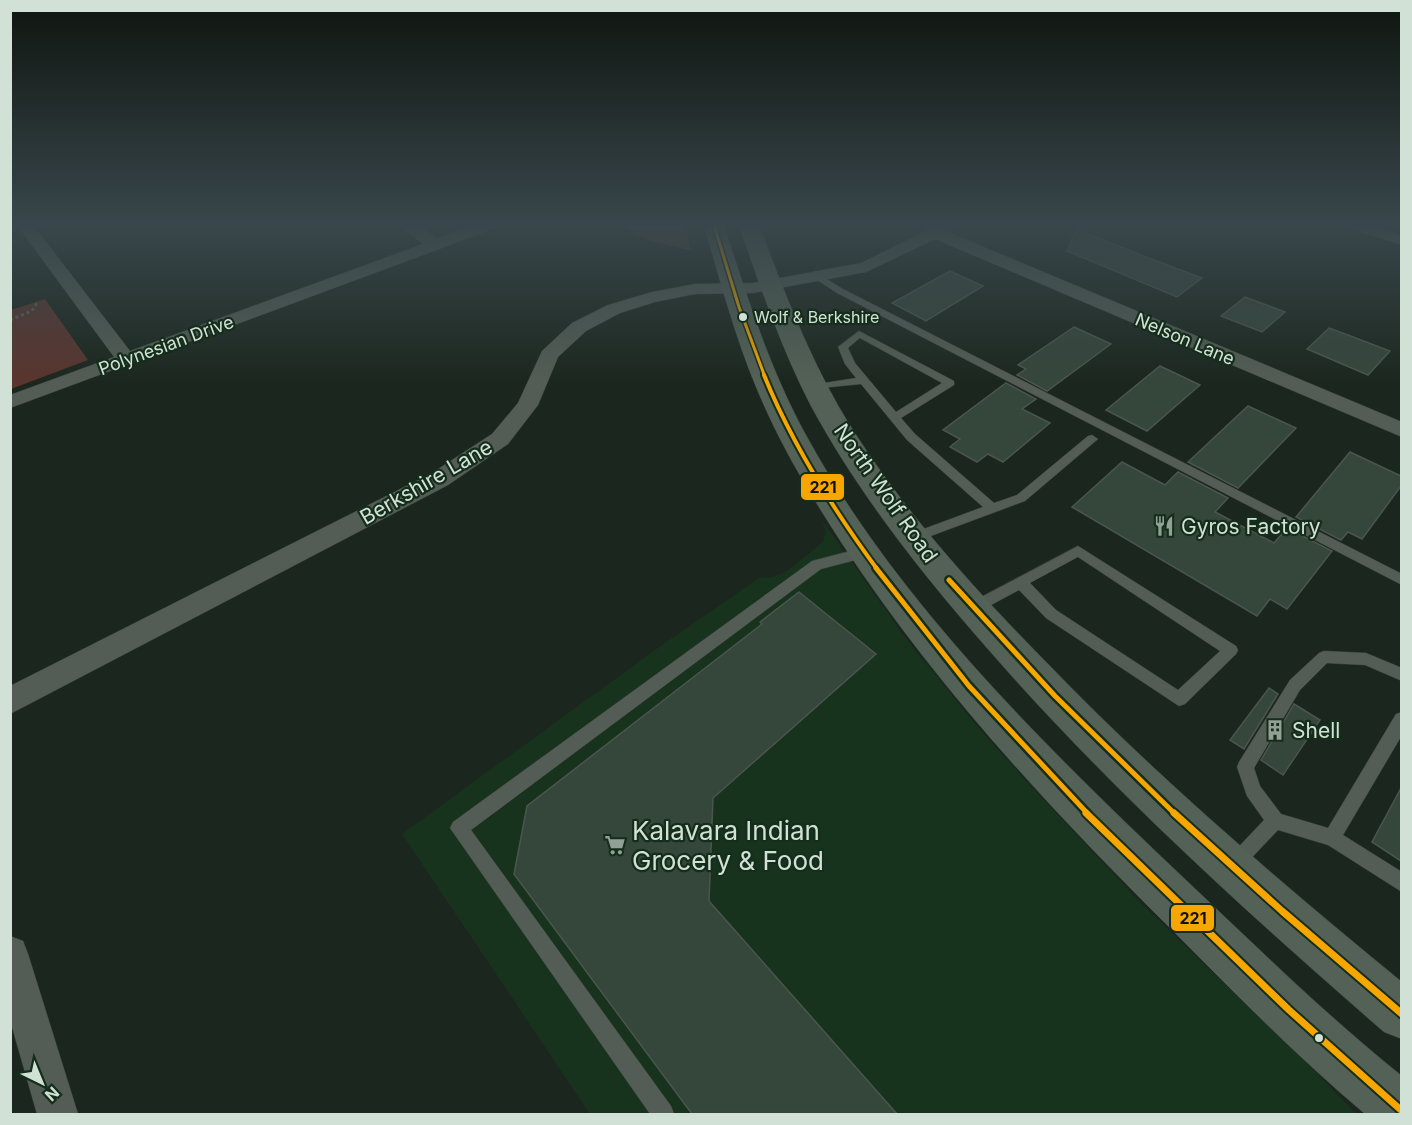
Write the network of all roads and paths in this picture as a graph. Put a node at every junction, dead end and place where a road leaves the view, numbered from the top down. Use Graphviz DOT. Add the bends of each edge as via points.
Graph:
graph roads {
  1 [pos="65,278"];
  2 [pos="348,278"];
  3 [pos="730,278"];
  4 [pos="768,278"];
  5 [pos="809,278"];
  6 [pos="819,278"];
  7 [pos="1054,278"];
  8 [pos="771,285"];
  9 [pos="733,289"];
  10 [pos="38,301"];
  11 [pos="10,320"];
  12 [pos="126,359"];
  13 [pos="864,380"];
  14 [pos="815,387"];
  15 [pos="10,402"];
  16 [pos="895,417"];
  17 [pos="1401,430"];
  18 [pos="1092,439"];
  19 [pos="993,508"];
  20 [pos="915,537"];
  21 [pos="866,552"];
  22 [pos="1401,580"];
  23 [pos="1020,582"];
  24 [pos="972,608"];
  25 [pos="1401,675"];
  26 [pos="10,701"];
  27 [pos="1401,719"];
  28 [pos="1275,821"];
  29 [pos="1332,838"];
  30 [pos="1232,867"];
  31 [pos="1401,883"];
  32 [pos="10,954"];
  33 [pos="1401,1014"];
  34 [pos="1401,1111"];
  35 [pos="58,1114"];
  36 [pos="663,1114"];
  1 -- 12 [label="street"];
  2 -- 12 [label="street, Polynesian Drive"];
  3 -- 9 [label="main road"];
  4 -- 8 [label="main road, North Wolf Road"];
  5 -- 8 [label="street, Berkshire Lane"];
  6 -- 22 [label="lane"];
  7 -- 17 [label="street, Nelson Lane"];
  8 -- 9 [label="street, Berkshire Lane"];
  8 -- 14 [label="main road, North Wolf Road"];
  9 -- 21 [label="main road" via="756,357 793,437"];
  9 -- 26 [label="street, Berkshire Lane" via="652,297 614,309 579,327 549,356 528,405 500,439 450,472"];
  10 -- 11 [label="path" via="32,310"];
  12 -- 15 [label="street, Polynesian Drive"];
  13 -- 14 [label="lane"];
  13 -- 16 [label="lane"];
  13 -- 16 [label="lane" via="850,364 843,347 859,334 950,383"];
  14 -- 20 [label="main road, North Wolf Road" via="865,470"];
  16 -- 19 [label="lane" via="911,437"];
  18 -- 19 [label="lane" via="1021,498"];
  19 -- 20 [label="lane"];
  20 -- 24 [label="main road, North Wolf Road"];
  21 -- 34 [label="main road" via="979,695 1084,810 1241,964"];
  21 -- 36 [label="lane" via="818,565 459,828"];
  23 -- 23 [label="lane" via="1078,551 1231,650 1179,699 1051,614"];
  23 -- 24 [label="lane"];
  24 -- 30 [label="main road, North Wolf Road" via="1087,729"];
  25 -- 28 [label="lane" via="1366,659 1324,657 1295,685 1245,767 1253,790"];
  27 -- 29 [label="lane"];
  28 -- 29 [label="lane"];
  28 -- 30 [label="lane"];
  29 -- 31 [label="lane"];
  30 -- 33 [label="main road, North Wolf Road"];
  32 -- 35 [label="street"];
}
